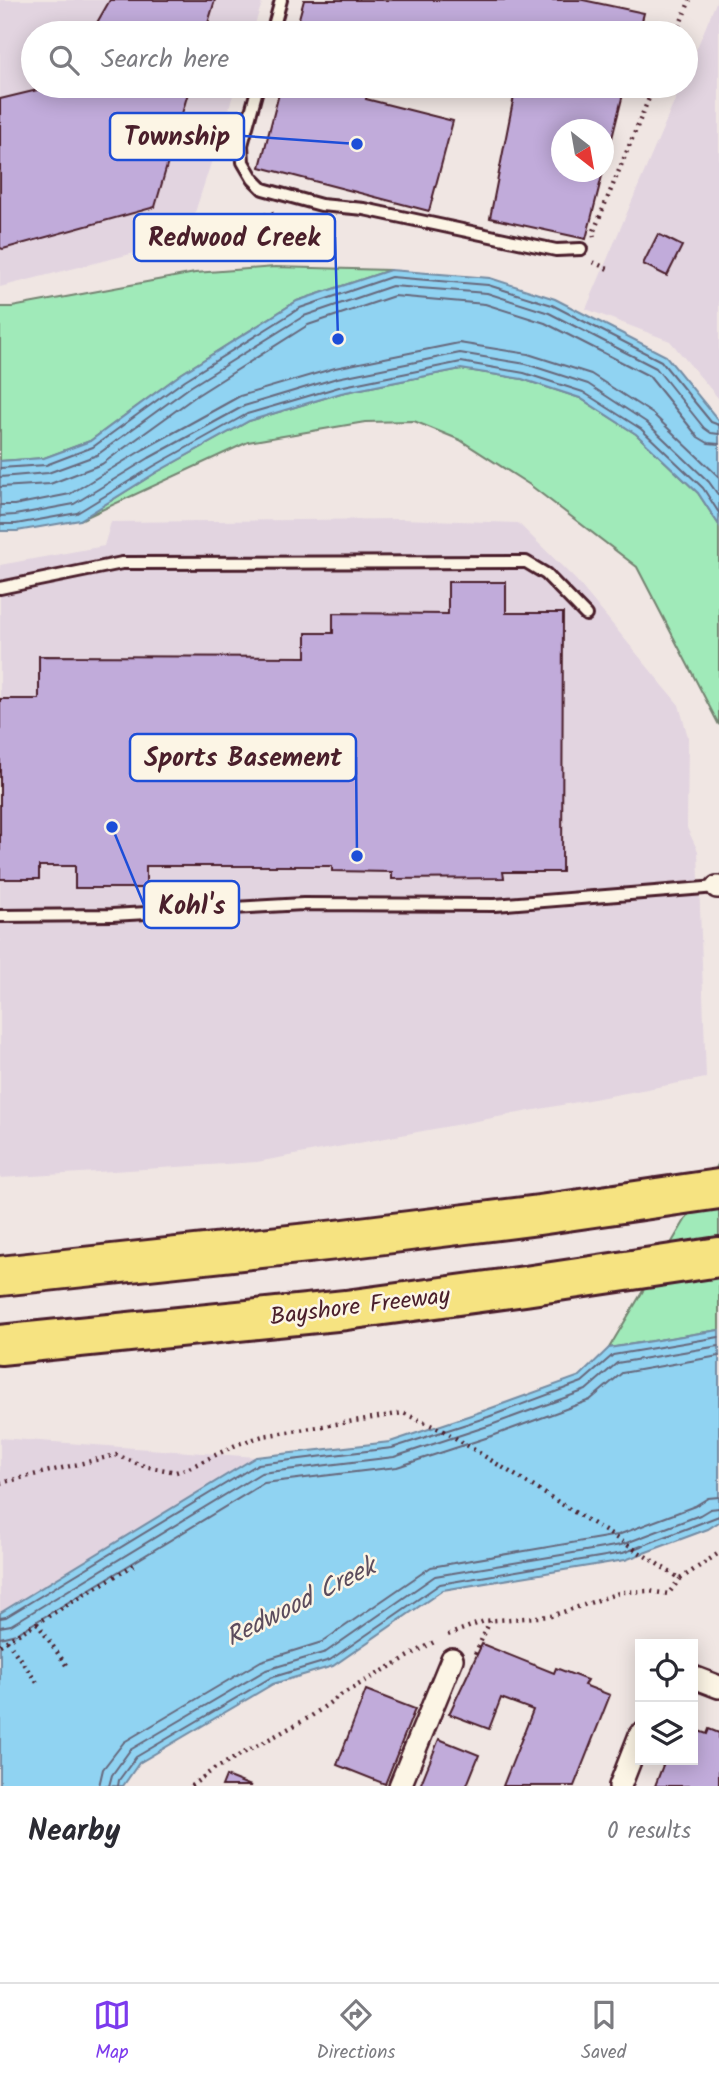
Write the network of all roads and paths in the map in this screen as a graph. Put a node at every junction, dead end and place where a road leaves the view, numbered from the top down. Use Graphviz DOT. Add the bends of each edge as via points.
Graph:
graph roads {
  1 [pos="281,0"];
  2 [pos="690,0"];
  3 [pos="275,21"];
  4 [pos="681,21"];
  5 [pos="255,98"];
  6 [pos="649,98"];
  7 [pos="581,249"];
  8 [pos="589,260"];
  9 [pos="0,588"];
  10 [pos="586,615"];
  11 [pos="718,887"];
  12 [pos="0,916"];
  13 [pos="719,1189"];
  14 [pos="719,1257"];
  15 [pos="0,1276"];
  16 [pos="0,1345"];
  17 [pos="0,1483"];
  18 [pos="719,1553"];
  19 [pos="134,1565"];
  20 [pos="37,1623"];
  21 [pos="7,1641"];
  22 [pos="0,1645"];
  23 [pos="452,1660"];
  24 [pos="65,1665"];
  25 [pos="698,1679"];
  26 [pos="38,1684"];
  27 [pos="719,1687"];
  28 [pos="635,1748"];
  29 [pos="400,1786"];
  30 [pos="620,1786"];
  1 -- 3 [label="lane"];
  2 -- 4 [label="path"];
  5 -- 7 [label="lane" via="242,145 243,162 263,189 321,205 365,209 556,250"];
  6 -- 8 [label="path" via="593,233 597,250"];
  9 -- 10 [label="lane" via="122,563 526,562 546,574"];
  11 -- 12 [label="lane" via="495,905 303,904"];
  13 -- 15 [label="highway" via="192,1257"];
  14 -- 16 [label="highway, Bayshore Freeway" via="346,1310"];
  17 -- 18 [label="path" via="116,1455 176,1472 263,1436 403,1413 444,1431 680,1580"];
  19 -- 20 [label="path"];
  20 -- 21 [label="path"];
  20 -- 24 [label="path"];
  21 -- 22 [label="path"];
  21 -- 26 [label="path"];
  23 -- 29 [label="street"];
  25 -- 27 [label="street"];
  28 -- 30 [label="street"];
}
